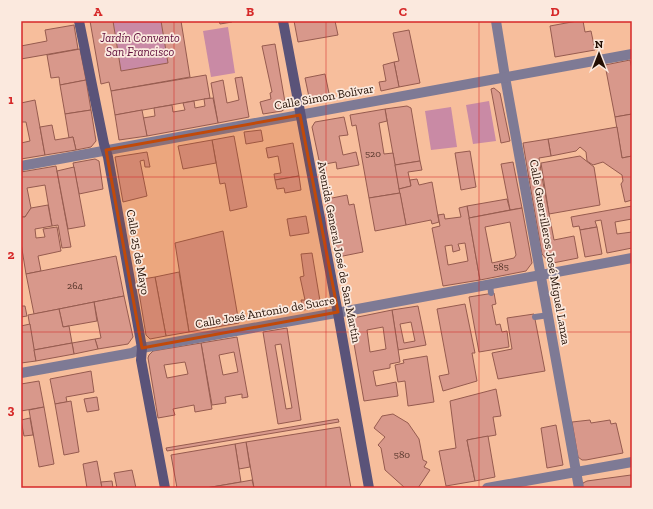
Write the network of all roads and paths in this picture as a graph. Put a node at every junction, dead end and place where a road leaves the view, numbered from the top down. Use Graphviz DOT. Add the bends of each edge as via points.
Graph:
graph roads {
  1 [pos="79,21"];
  2 [pos="283,21"];
  3 [pos="496,21"];
  4 [pos="632,54"];
  5 [pos="505,77"];
  6 [pos="300,115"];
  7 [pos="106,150"];
  8 [pos="21,166"];
  9 [pos="632,258"];
  10 [pos="541,275"];
  11 [pos="338,312"];
  12 [pos="549,315"];
  13 [pos="535,317"];
  14 [pos="142,348"];
  15 [pos="21,373"];
  16 [pos="632,462"];
  17 [pos="576,472"];
  18 [pos="165,488"];
  19 [pos="369,488"];
  20 [pos="487,488"];
  21 [pos="579,488"];
  1 -- 7 [label="main road, Calle 25 de Mayo"];
  2 -- 6 [label="main road, Avenida General José de San Martín"];
  3 -- 5 [label="street, Calle Guerrilleros José Miguel Lanza"];
  4 -- 5 [label="street, Calle Simon Bolívar"];
  5 -- 6 [label="street, Calle Simon Bolívar"];
  5 -- 10 [label="street, Calle Guerrilleros José Miguel Lanza"];
  6 -- 7 [label="street, Calle Simon Bolívar"];
  6 -- 11 [label="main road, Avenida General José de San Martín"];
  7 -- 8 [label="street, Calle Simon Bolívar"];
  7 -- 14 [label="main road, Calle 25 de Mayo"];
  9 -- 10 [label="street, Calle José Antonio de Sucre"];
  10 -- 11 [label="street, Calle José Antonio de Sucre" via="490,289"];
  10 -- 12 [label="street, Calle Guerrilleros José Miguel Lanza"];
  11 -- 14 [label="street, Calle José Antonio de Sucre"];
  11 -- 19 [label="main road, Avenida General José de San Martín"];
  12 -- 13 [label="lane"];
  12 -- 17 [label="street, Calle Guerrilleros José Miguel Lanza"];
  14 -- 15 [label="street, Calle José Antonio de Sucre" via="132,353"];
  14 -- 18 [label="main road, Calle 25 de Mayo" via="141,360"];
  16 -- 17 [label="street"];
  17 -- 20 [label="street"];
  17 -- 21 [label="street, Calle Guerrilleros José Miguel Lanza"];
}
